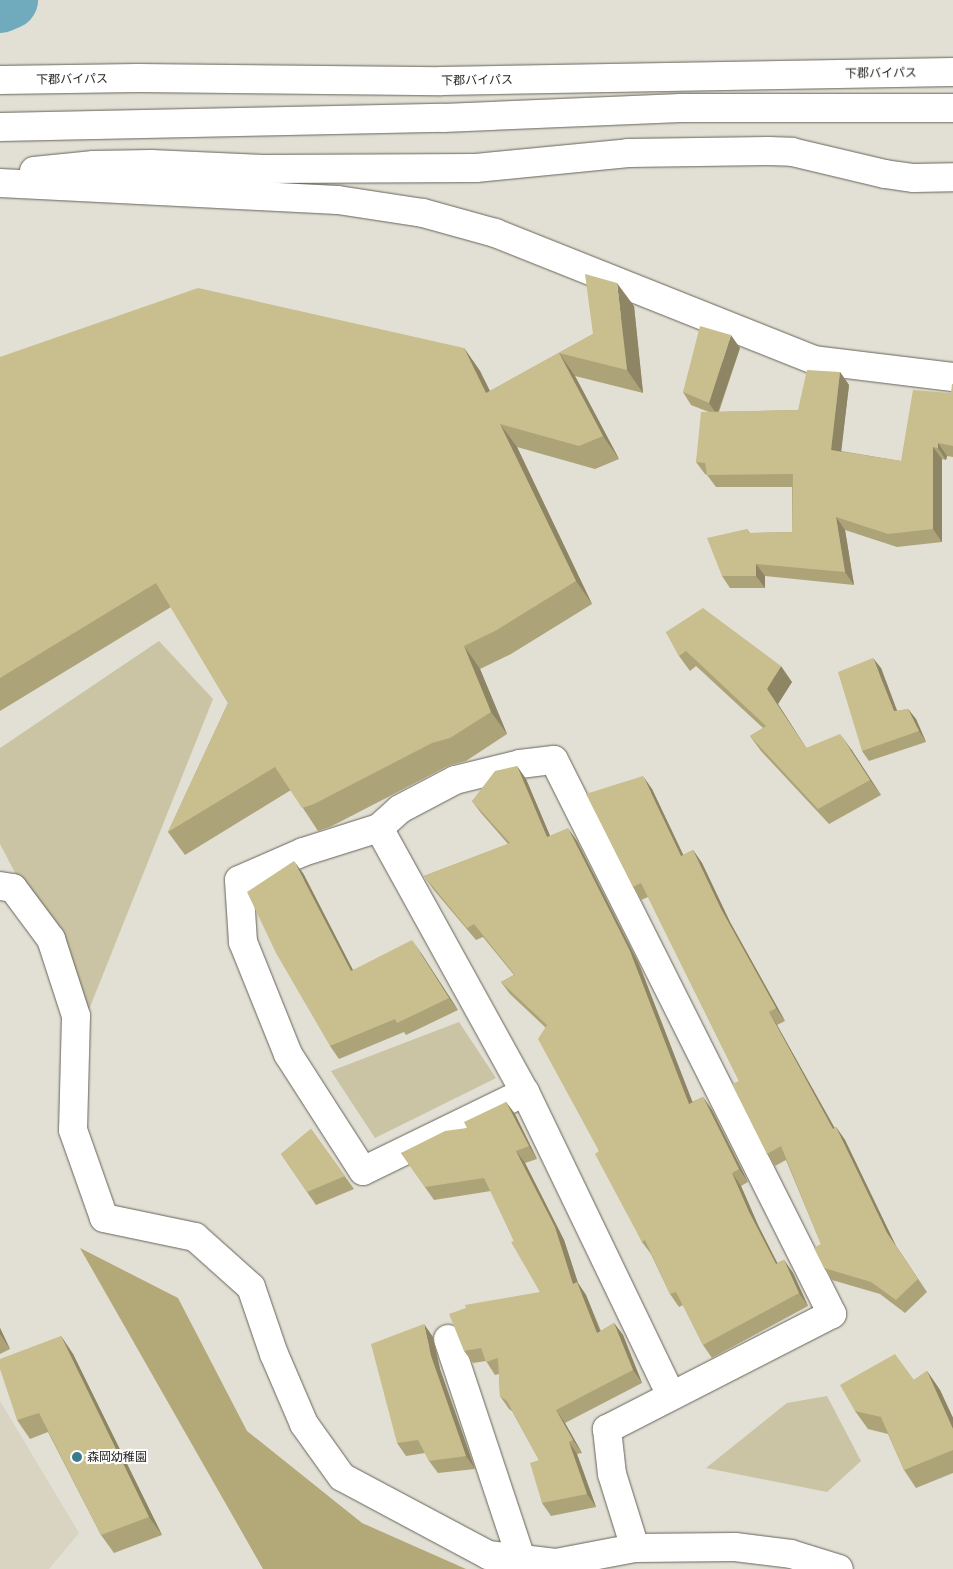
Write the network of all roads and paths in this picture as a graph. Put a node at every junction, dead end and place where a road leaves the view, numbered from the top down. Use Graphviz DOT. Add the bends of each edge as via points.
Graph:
graph roads {
  1 [pos="953,72"];
  2 [pos="0,80"];
  3 [pos="953,108"];
  4 [pos="0,127"];
  5 [pos="0,175"];
  6 [pos="953,177"];
  7 [pos="0,182"];
  8 [pos="953,378"];
  9 [pos="379,828"];
  10 [pos="0,886"];
  11 [pos="525,1092"];
  12 [pos="448,1339"];
  13 [pos="671,1395"];
  14 [pos="635,1548"];
  15 [pos="521,1559"];
  16 [pos="839,1569"];
  1 -- 2 [label="street, 下郡バイパス" via="431,81"];
  3 -- 4 [label="street" via="681,108 443,118"];
  5 -- 6 [label="street" via="122,164 263,169 476,168 628,154 768,151 792,152 885,174 914,178"];
  7 -- 8 [label="street" via="338,200 423,213 494,233 814,360"];
  9 -- 11 [label="street"];
  9 -- 11 [label="street" via="304,852 239,880 243,942 288,1054 363,1171"];
  9 -- 13 [label="street" via="400,809 455,780 520,764 554,760 832,1314"];
  10 -- 15 [label="street" via="13,888 51,939 76,1016 73,1130 104,1218 195,1237 251,1287 274,1354 304,1424 342,1477 488,1556"];
  11 -- 13 [label="street"];
  12 -- 15 [label="street"];
  13 -- 14 [label="street" via="607,1429 612,1474"];
  14 -- 15 [label="street" via="556,1563"];
  14 -- 16 [label="street" via="735,1548 791,1554"];
}
